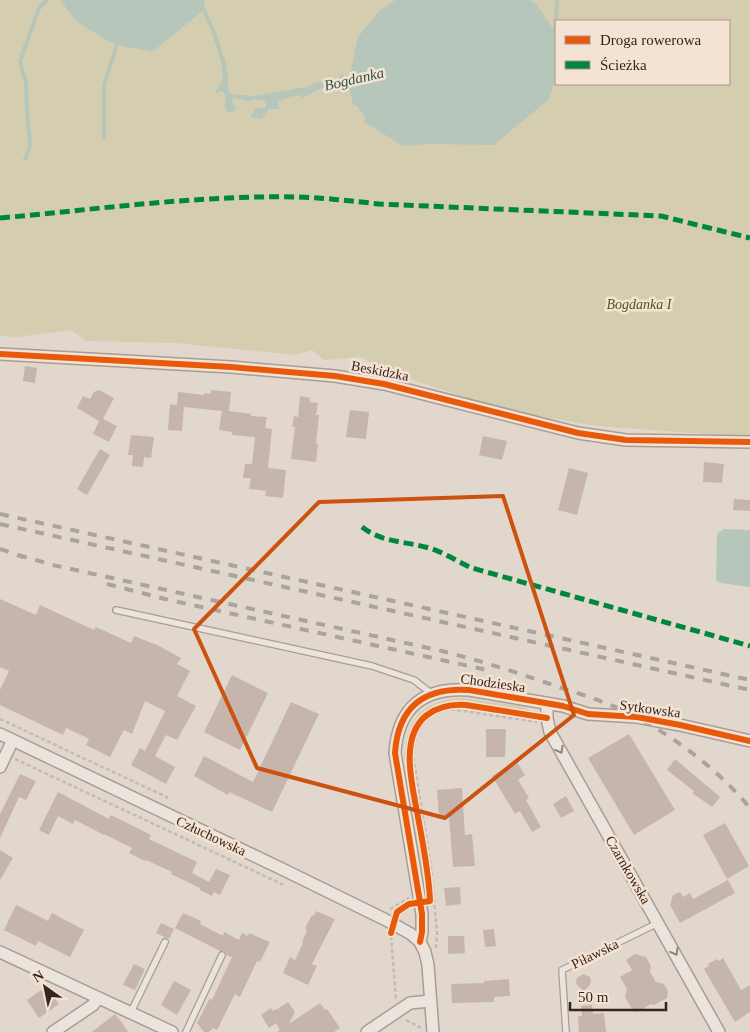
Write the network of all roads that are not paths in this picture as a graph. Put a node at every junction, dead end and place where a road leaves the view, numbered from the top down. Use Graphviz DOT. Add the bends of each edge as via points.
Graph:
graph roads {
  1 [pos="0,354"];
  2 [pos="750,442"];
  3 [pos="116,610"];
  4 [pos="432,694"];
  5 [pos="547,704"];
  6 [pos="0,734"];
  7 [pos="13,740"];
  8 [pos="750,741"];
  9 [pos="0,767"];
  10 [pos="658,923"];
  11 [pos="165,942"];
  12 [pos="420,942"];
  13 [pos="0,952"];
  14 [pos="222,955"];
  15 [pos="98,998"];
  16 [pos="430,1001"];
  17 [pos="131,1012"];
  18 [pos="53,1032"];
  19 [pos="172,1032"];
  20 [pos="186,1032"];
  21 [pos="367,1032"];
  22 [pos="433,1032"];
  23 [pos="566,1032"];
  24 [pos="720,1032"];
  1 -- 2 [label="street, Beskidzka" via="335,376 392,385 578,433 626,440"];
  3 -- 4 [label="lane" via="372,666 414,680"];
  4 -- 5 [label="street, Chodzieska" via="454,689 469,690"];
  4 -- 12 [label="street, Chodzieska" via="404,716 395,753 422,914"];
  5 -- 8 [label="street, Sytkowska" via="588,714 637,717"];
  5 -- 10 [label="street, Czarnkowska, one-way" via="550,732"];
  6 -- 7 [label="street, Człuchowska"];
  7 -- 9 [label="street"];
  7 -- 12 [label="street, Człuchowska" via="282,869 411,934"];
  10 -- 23 [label="lane, Piławska" via="562,970"];
  10 -- 24 [label="street, Czarnkowska, one-way"];
  11 -- 17 [label="lane"];
  12 -- 16 [label="street, Chodzieska" via="428,965"];
  13 -- 15 [label="street"];
  14 -- 20 [label="lane"];
  15 -- 17 [label="street"];
  15 -- 18 [label="street" via="92,1006"];
  16 -- 21 [label="street" via="410,1003"];
  16 -- 22 [label="street, Chodzieska"];
  17 -- 19 [label="street"];
}
